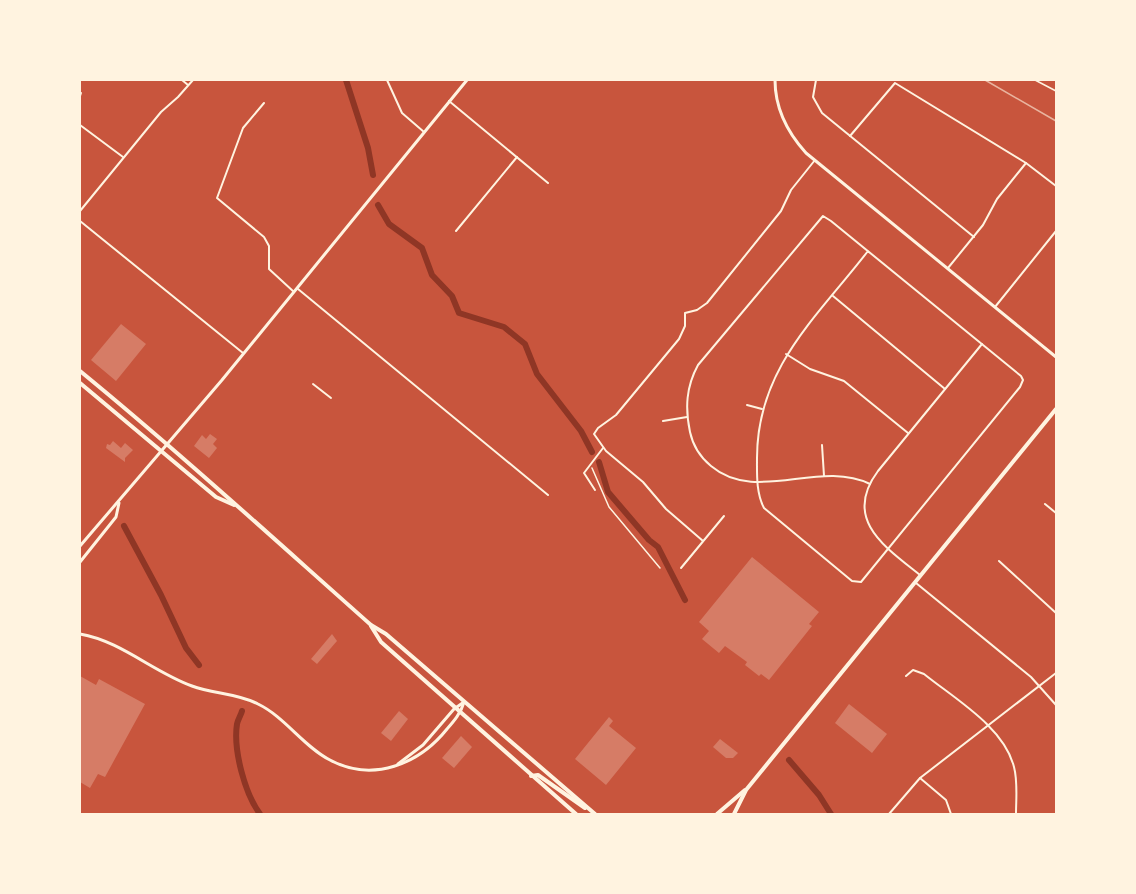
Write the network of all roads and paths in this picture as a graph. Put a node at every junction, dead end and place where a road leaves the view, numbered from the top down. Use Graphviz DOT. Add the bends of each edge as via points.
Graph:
graph roads {
  1 [pos="182,80"];
  2 [pos="193,80"];
  3 [pos="387,80"];
  4 [pos="466,80"];
  5 [pos="775,80"];
  6 [pos="816,80"];
  7 [pos="1013,80"];
  8 [pos="188,85"];
  9 [pos="1056,91"];
  10 [pos="449,101"];
  11 [pos="264,103"];
  12 [pos="80,125"];
  13 [pos="424,132"];
  14 [pos="850,136"];
  15 [pos="123,157"];
  16 [pos="517,157"];
  17 [pos="815,160"];
  18 [pos="1026,163"];
  19 [pos="548,183"];
  20 [pos="1056,186"];
  21 [pos="80,211"];
  22 [pos="80,221"];
  23 [pos="456,231"];
  24 [pos="1056,231"];
  25 [pos="974,237"];
  26 [pos="868,251"];
  27 [pos="948,268"];
  28 [pos="295,290"];
  29 [pos="833,296"];
  30 [pos="995,307"];
  31 [pos="982,344"];
  32 [pos="243,353"];
  33 [pos="786,354"];
  34 [pos="1056,357"];
  35 [pos="80,371"];
  36 [pos="80,383"];
  37 [pos="313,384"];
  38 [pos="945,388"];
  39 [pos="331,398"];
  40 [pos="747,405"];
  41 [pos="762,409"];
  42 [pos="1056,409"];
  43 [pos="687,417"];
  44 [pos="663,421"];
  45 [pos="909,434"];
  46 [pos="167,444"];
  47 [pos="822,445"];
  48 [pos="603,448"];
  49 [pos="162,451"];
  50 [pos="590,465"];
  51 [pos="824,476"];
  52 [pos="758,482"];
  53 [pos="870,484"];
  54 [pos="595,490"];
  55 [pos="548,495"];
  56 [pos="119,503"];
  57 [pos="1046,504"];
  58 [pos="234,505"];
  59 [pos="1056,513"];
  60 [pos="724,516"];
  61 [pos="703,541"];
  62 [pos="80,546"];
  63 [pos="888,550"];
  64 [pos="999,561"];
  65 [pos="80,562"];
  66 [pos="660,568"];
  67 [pos="681,568"];
  68 [pos="921,576"];
  69 [pos="915,582"];
  70 [pos="1056,613"];
  71 [pos="371,625"];
  72 [pos="80,634"];
  73 [pos="1056,673"];
  74 [pos="906,676"];
  75 [pos="1040,685"];
  76 [pos="464,702"];
  77 [pos="1056,705"];
  78 [pos="454,709"];
  79 [pos="459,713"];
  80 [pos="988,726"];
  81 [pos="398,764"];
  82 [pos="531,776"];
  83 [pos="920,778"];
  84 [pos="746,790"];
  85 [pos="594,813"];
  86 [pos="576,814"];
  87 [pos="717,814"];
  88 [pos="734,814"];
  89 [pos="889,814"];
  90 [pos="951,814"];
  91 [pos="1016,814"];
  1 -- 8 [label="street"];
  2 -- 8 [label="street"];
  3 -- 13 [label="street" via="402,113"];
  4 -- 10 [label="street"];
  5 -- 17 [label="street" via="777,99 788,128"];
  6 -- 14 [label="street" via="813,97 818,108"];
  7 -- 9 [label="path" via="1035,80"];
  8 -- 15 [label="street"];
  10 -- 13 [label="street"];
  10 -- 16 [label="street"];
  11 -- 28 [label="street" via="243,128 217,198 264,237 269,246 268,269"];
  12 -- 15 [label="street"];
  13 -- 28 [label="street"];
  14 -- 18 [label="street" via="895,83"];
  14 -- 25 [label="street"];
  15 -- 21 [label="street"];
  16 -- 19 [label="street"];
  16 -- 23 [label="street"];
  17 -- 27 [label="street"];
  17 -- 48 [label="street" via="791,190 781,211 707,303 685,314 679,339 616,415 595,431 594,437"];
  18 -- 20 [label="street"];
  18 -- 25 [label="street"];
  22 -- 32 [label="street"];
  24 -- 30 [label="street"];
  25 -- 27 [label="street"];
  26 -- 29 [label="street"];
  26 -- 31 [label="street"];
  26 -- 43 [label="street" via="823,216 698,365 688,393"];
  27 -- 30 [label="street"];
  28 -- 32 [label="street"];
  28 -- 55 [label="street"];
  29 -- 33 [label="street"];
  29 -- 38 [label="street"];
  30 -- 34 [label="street"];
  31 -- 38 [label="street"];
  31 -- 63 [label="street" via="1020,376 1022,384"];
  32 -- 46 [label="street"];
  33 -- 41 [label="street"];
  33 -- 45 [label="street" via="810,369 844,381"];
  35 -- 46 [label="main road"];
  36 -- 49 [label="main road"];
  37 -- 39 [label="street"];
  38 -- 45 [label="street"];
  40 -- 41 [label="street"];
  41 -- 52 [label="street"];
  42 -- 68 [label="main road"];
  43 -- 44 [label="street"];
  43 -- 52 [label="street" via="692,442 709,464 733,480"];
  45 -- 53 [label="street"];
  46 -- 49 [label="street"];
  46 -- 58 [label="main road" via="222,490"];
  47 -- 51 [label="street"];
  48 -- 50 [label="street"];
  48 -- 61 [label="street"];
  49 -- 56 [label="street"];
  49 -- 58 [label="main road" via="216,496"];
  50 -- 54 [label="street" via="584,474"];
  50 -- 66 [label="path" via="609,507"];
  51 -- 52 [label="street"];
  51 -- 53 [label="street" via="853,477"];
  52 -- 63 [label="street" via="761,501 769,513 852,581 859,584"];
  53 -- 63 [label="street" via="865,501 868,523"];
  56 -- 62 [label="street"];
  56 -- 65 [label="street" via="116,518"];
  57 -- 59 [label="street"];
  58 -- 71 [label="main road"];
  60 -- 61 [label="street"];
  61 -- 67 [label="street"];
  63 -- 68 [label="street"];
  64 -- 70 [label="street"];
  68 -- 69 [label="main road"];
  69 -- 75 [label="street"];
  69 -- 84 [label="main road"];
  71 -- 76 [label="main road"];
  71 -- 78 [label="main road" via="377,639"];
  72 -- 81 [label="street" via="107,643 192,686 257,703 338,764 369,770"];
  73 -- 75 [label="street"];
  74 -- 80 [label="street" via="913,670 921,672"];
  75 -- 77 [label="street"];
  75 -- 80 [label="street"];
  76 -- 78 [label="street"];
  76 -- 79 [label="street"];
  76 -- 85 [label="main road"];
  78 -- 79 [label="main road"];
  78 -- 81 [label="street" via="423,745"];
  79 -- 81 [label="street" via="430,748 410,762"];
  79 -- 82 [label="main road"];
  80 -- 83 [label="street"];
  80 -- 91 [label="street" via="1012,761"];
  82 -- 85 [label="main road" via="538,775"];
  82 -- 86 [label="main road"];
  83 -- 89 [label="street"];
  83 -- 90 [label="street" via="946,800"];
  84 -- 87 [label="main road"];
  84 -- 88 [label="main road"];
}
